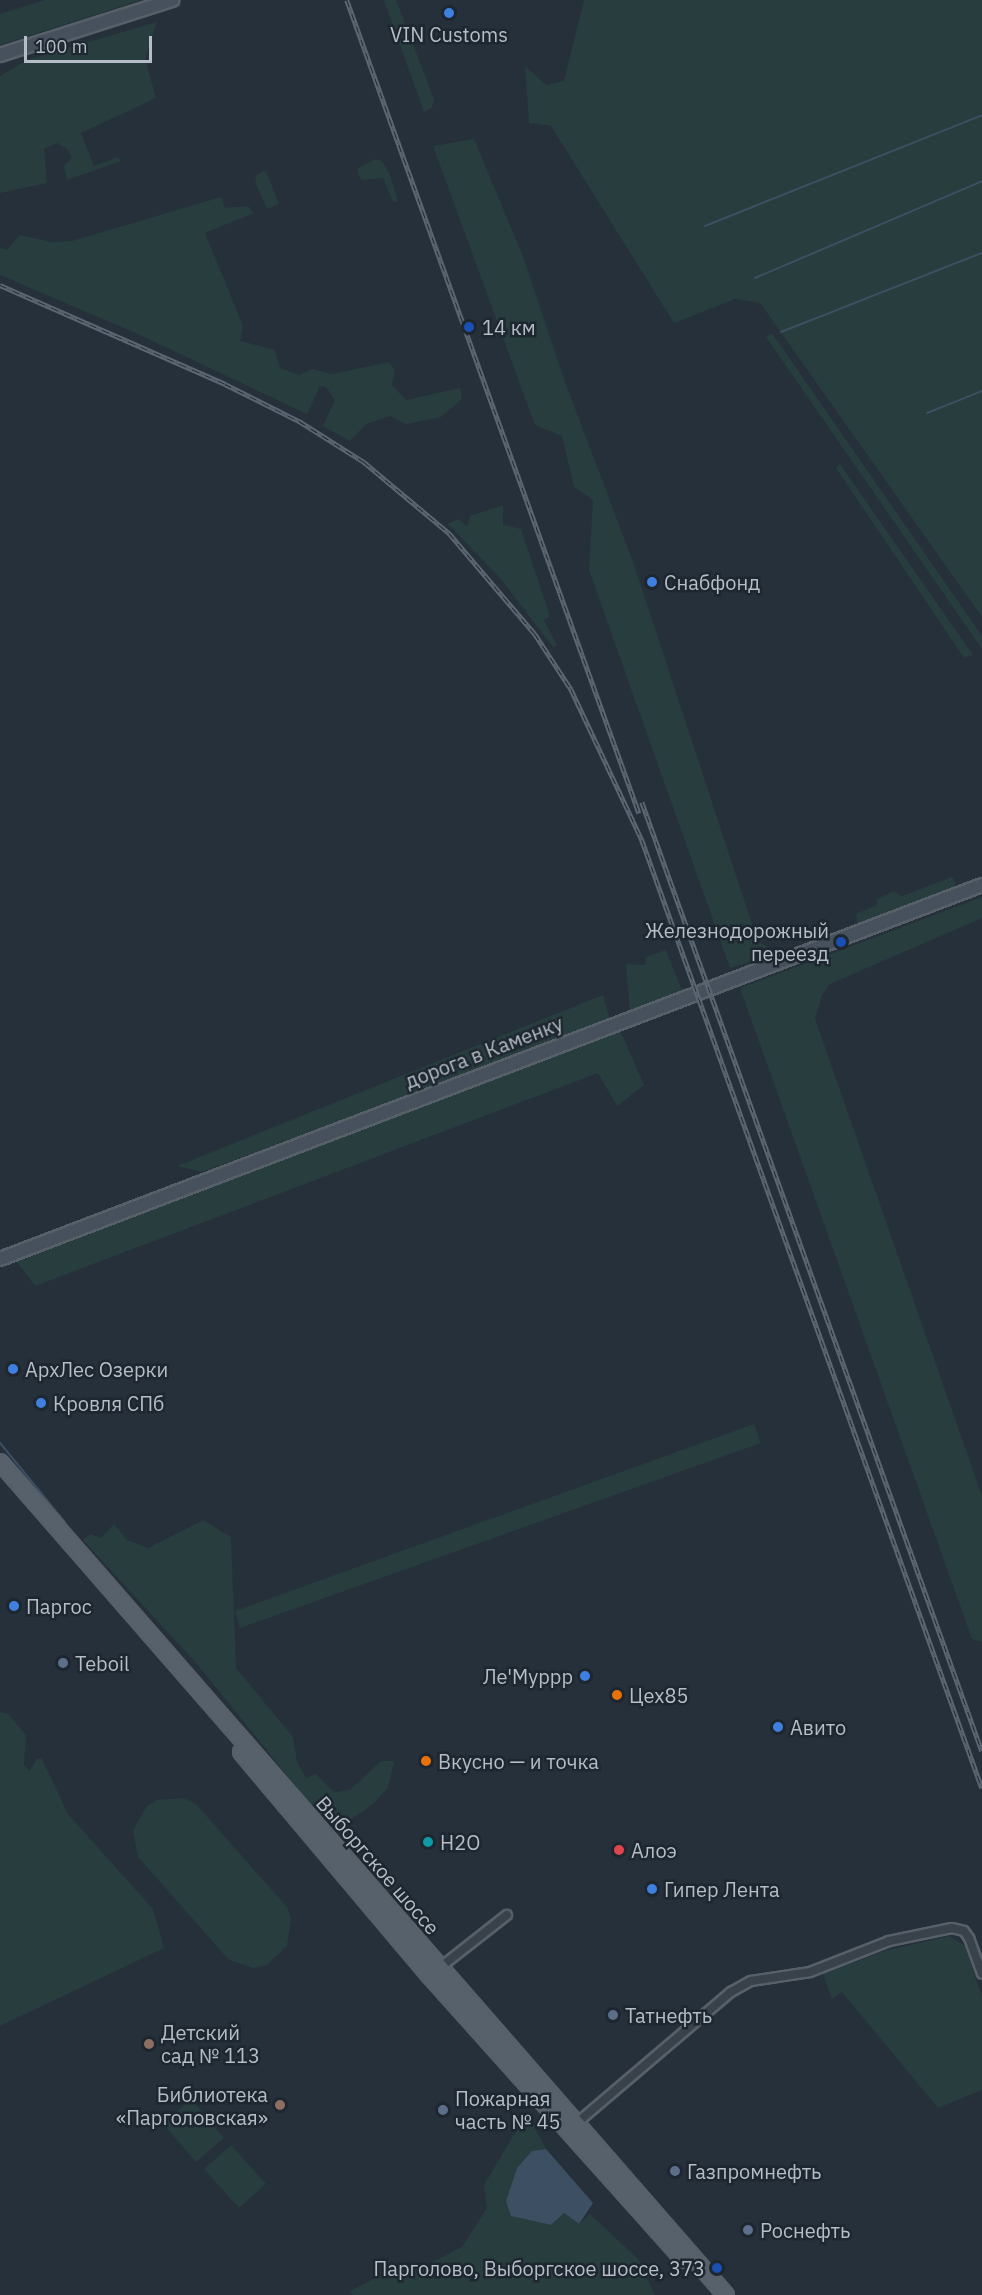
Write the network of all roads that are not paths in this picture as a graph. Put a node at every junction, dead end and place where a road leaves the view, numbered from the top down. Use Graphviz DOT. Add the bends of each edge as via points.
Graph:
graph roads {
  1 [pos="172,0"];
  2 [pos="0,55"];
  3 [pos="982,885"];
  4 [pos="0,1260"];
  5 [pos="0,1462"];
  6 [pos="0,1476"];
  7 [pos="507,1915"];
  8 [pos="443,1967"];
  9 [pos="982,1974"];
  10 [pos="429,1975"];
  11 [pos="578,2122"];
  12 [pos="715,2295"];
  13 [pos="726,2295"];
  1 -- 2 [label="street"];
  3 -- 4 [label="street, дорога в Каменку"];
  5 -- 8 [label="main road, Выборгское шоссе"];
  6 -- 10 [label="main road, Выборгское шоссе"];
  7 -- 8 [label="street"];
  8 -- 10 [label="street"];
  8 -- 11 [label="main road, Выборгское шоссе"];
  9 -- 11 [label="street" via="969,1938 964,1931 952,1928 889,1941 810,1972 751,1981 731,1992"];
  10 -- 12 [label="main road, Выборгское шоссе"];
  11 -- 13 [label="main road, Выборгское шоссе"];
}
